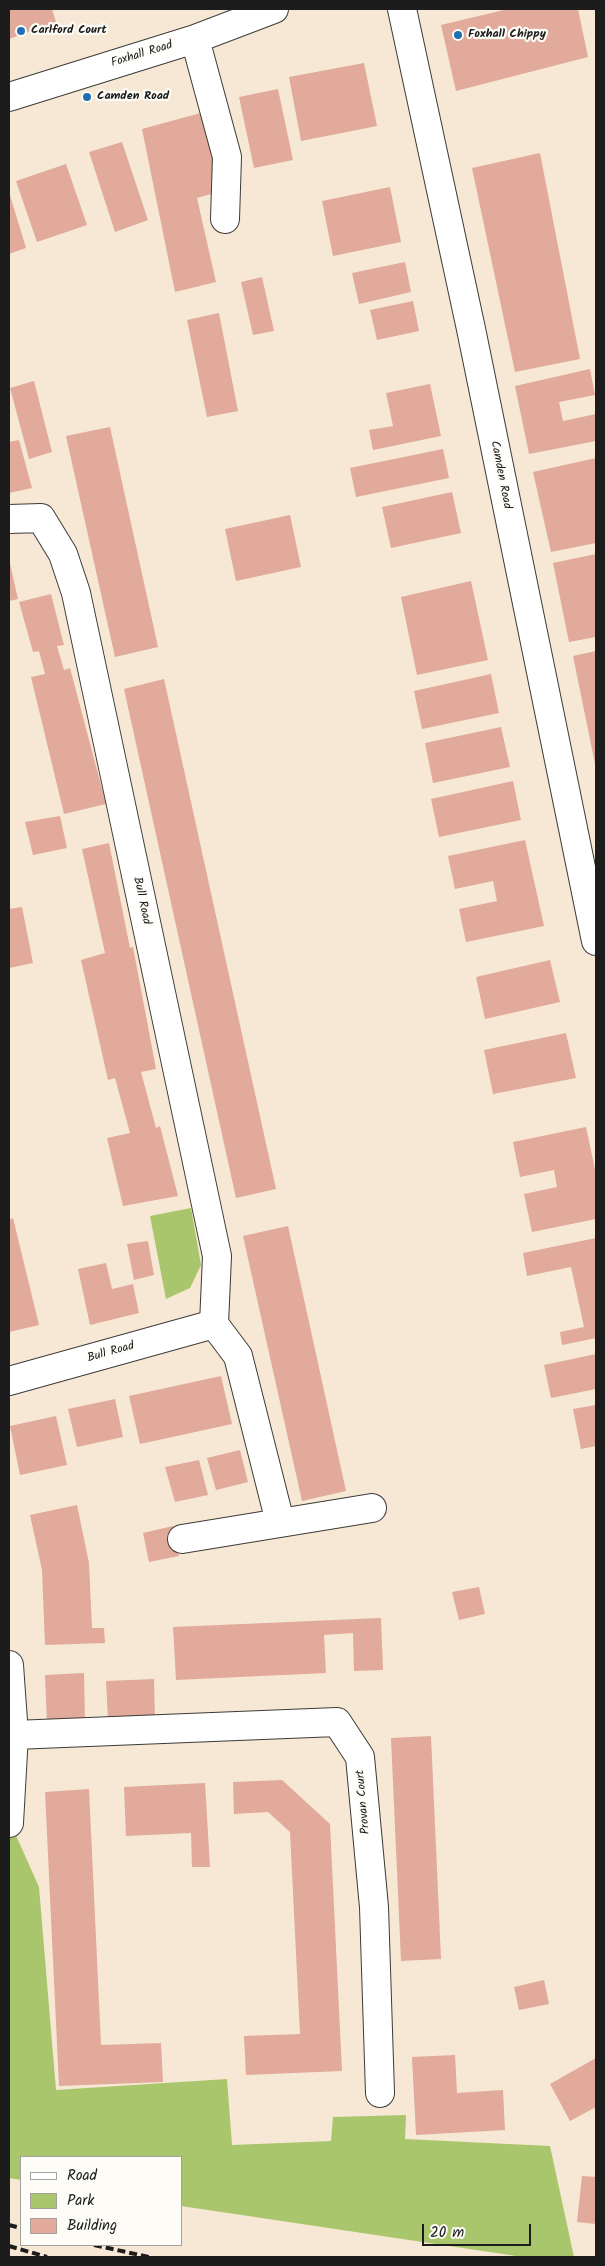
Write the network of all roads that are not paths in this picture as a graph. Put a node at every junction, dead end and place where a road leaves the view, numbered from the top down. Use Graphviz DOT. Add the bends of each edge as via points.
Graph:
graph roads {
  1 [pos="274,9"];
  2 [pos="402,9"];
  3 [pos="195,39"];
  4 [pos="9,97"];
  5 [pos="226,219"];
  6 [pos="9,519"];
  7 [pos="596,941"];
  8 [pos="214,1324"];
  9 [pos="9,1381"];
  10 [pos="372,1508"];
  11 [pos="280,1522"];
  12 [pos="182,1539"];
  13 [pos="9,1665"];
  14 [pos="14,1735"];
  15 [pos="9,1824"];
  16 [pos="380,2093"];
  1 -- 3 [label="street, Foxhall Road"];
  2 -- 7 [label="street, Camden Road"];
  3 -- 4 [label="street, Foxhall Road"];
  3 -- 5 [label="street" via="227,157"];
  6 -- 8 [label="street, Bull Road" via="41,518 63,554 76,593 217,1256"];
  8 -- 9 [label="street, Bull Road"];
  8 -- 11 [label="street" via="238,1356"];
  10 -- 11 [label="street"];
  11 -- 12 [label="street"];
  13 -- 14 [label="street"];
  14 -- 15 [label="street"];
  14 -- 16 [label="street, Provan Court" via="337,1722 360,1757 374,1907"];
}
